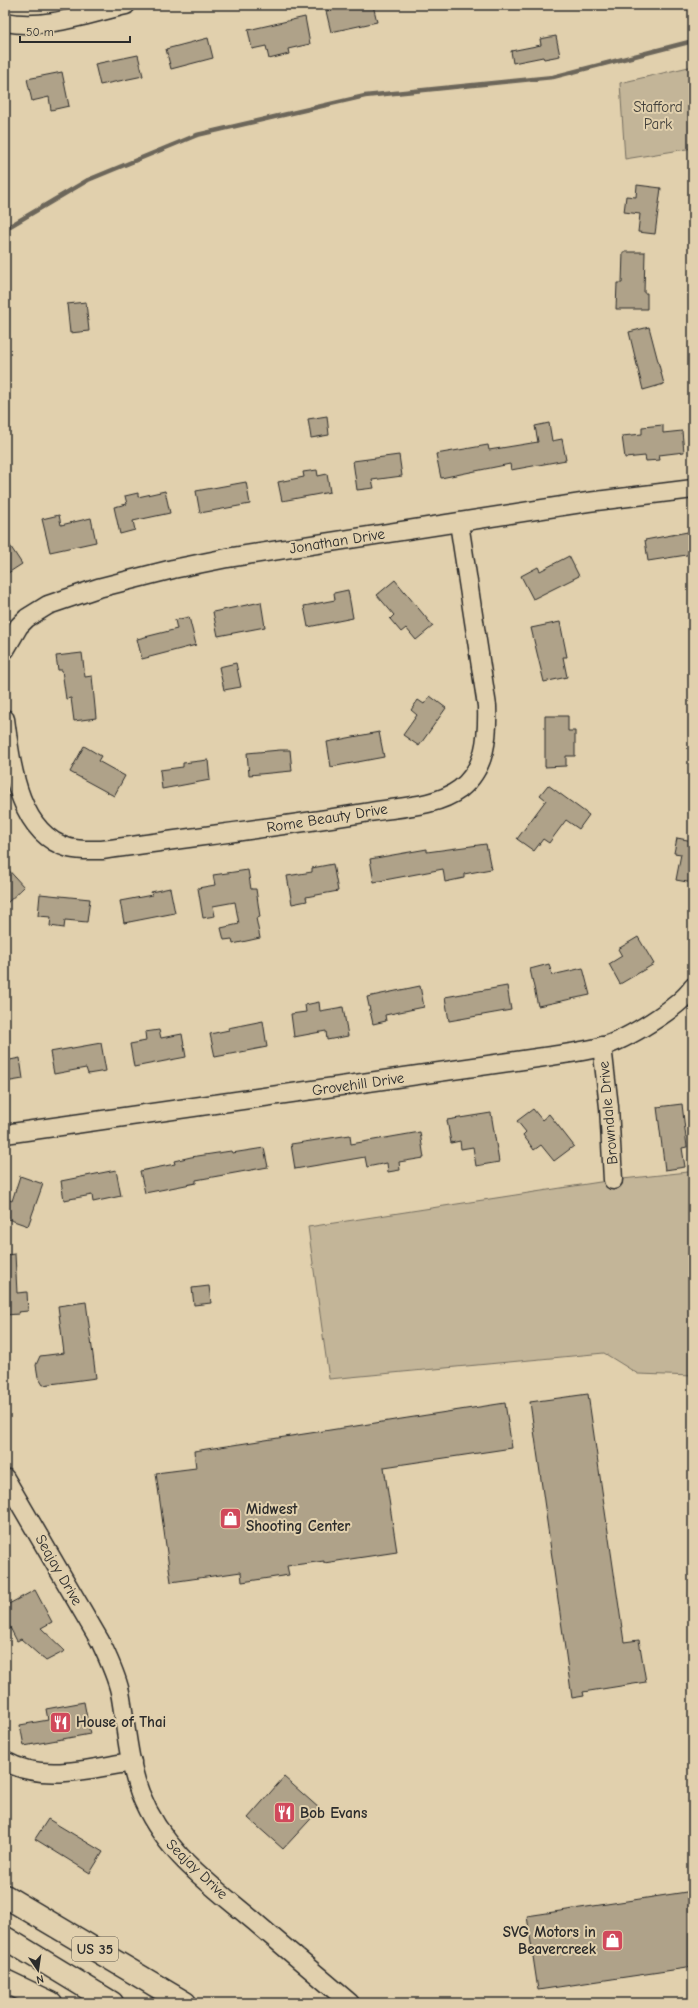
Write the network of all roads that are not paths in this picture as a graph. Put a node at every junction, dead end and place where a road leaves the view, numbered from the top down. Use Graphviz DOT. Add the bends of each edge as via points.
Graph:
graph roads {
  1 [pos="126,5"];
  2 [pos="5,22"];
  3 [pos="693,489"];
  4 [pos="459,523"];
  5 [pos="6,650"];
  6 [pos="5,719"];
  7 [pos="9,757"];
  8 [pos="693,987"];
  9 [pos="602,1046"];
  10 [pos="5,1134"];
  11 [pos="613,1180"];
  12 [pos="5,1478"];
  13 [pos="5,1761"];
  14 [pos="132,1762"];
  15 [pos="5,1896"];
  16 [pos="5,1938"];
  17 [pos="5,1981"];
  18 [pos="51,2003"];
  19 [pos="112,2003"];
  20 [pos="186,2003"];
  21 [pos="350,2003"];
  1 -- 2 [label="street" via="46,23 24,25"];
  3 -- 4 [label="street, Jonathan Drive" via="588,502"];
  4 -- 5 [label="street, Jonathan Drive" via="227,558 98,588 36,611 19,626"];
  4 -- 7 [label="street, Rome Beauty Drive" via="487,706 488,728 485,752 478,768 466,783 451,795 432,802 341,817 82,851 56,843 35,826 24,807"];
  6 -- 7 [label="street, Rome Beauty Drive"];
  8 -- 9 [label="street, Grovehill Drive" via="687,996 643,1028"];
  9 -- 10 [label="street, Grovehill Drive" via="544,1057"];
  9 -- 11 [label="street, Browndale Drive"];
  12 -- 14 [label="street, Seajay Drive" via="112,1665 120,1690"];
  13 -- 14 [label="street" via="28,1770 50,1773"];
  14 -- 21 [label="street, Seajay Drive" via="149,1813 175,1851"];
  15 -- 20 [label="highway, US 35"];
  16 -- 19 [label="highway, US 35"];
  17 -- 18 [label="highway"];
}
